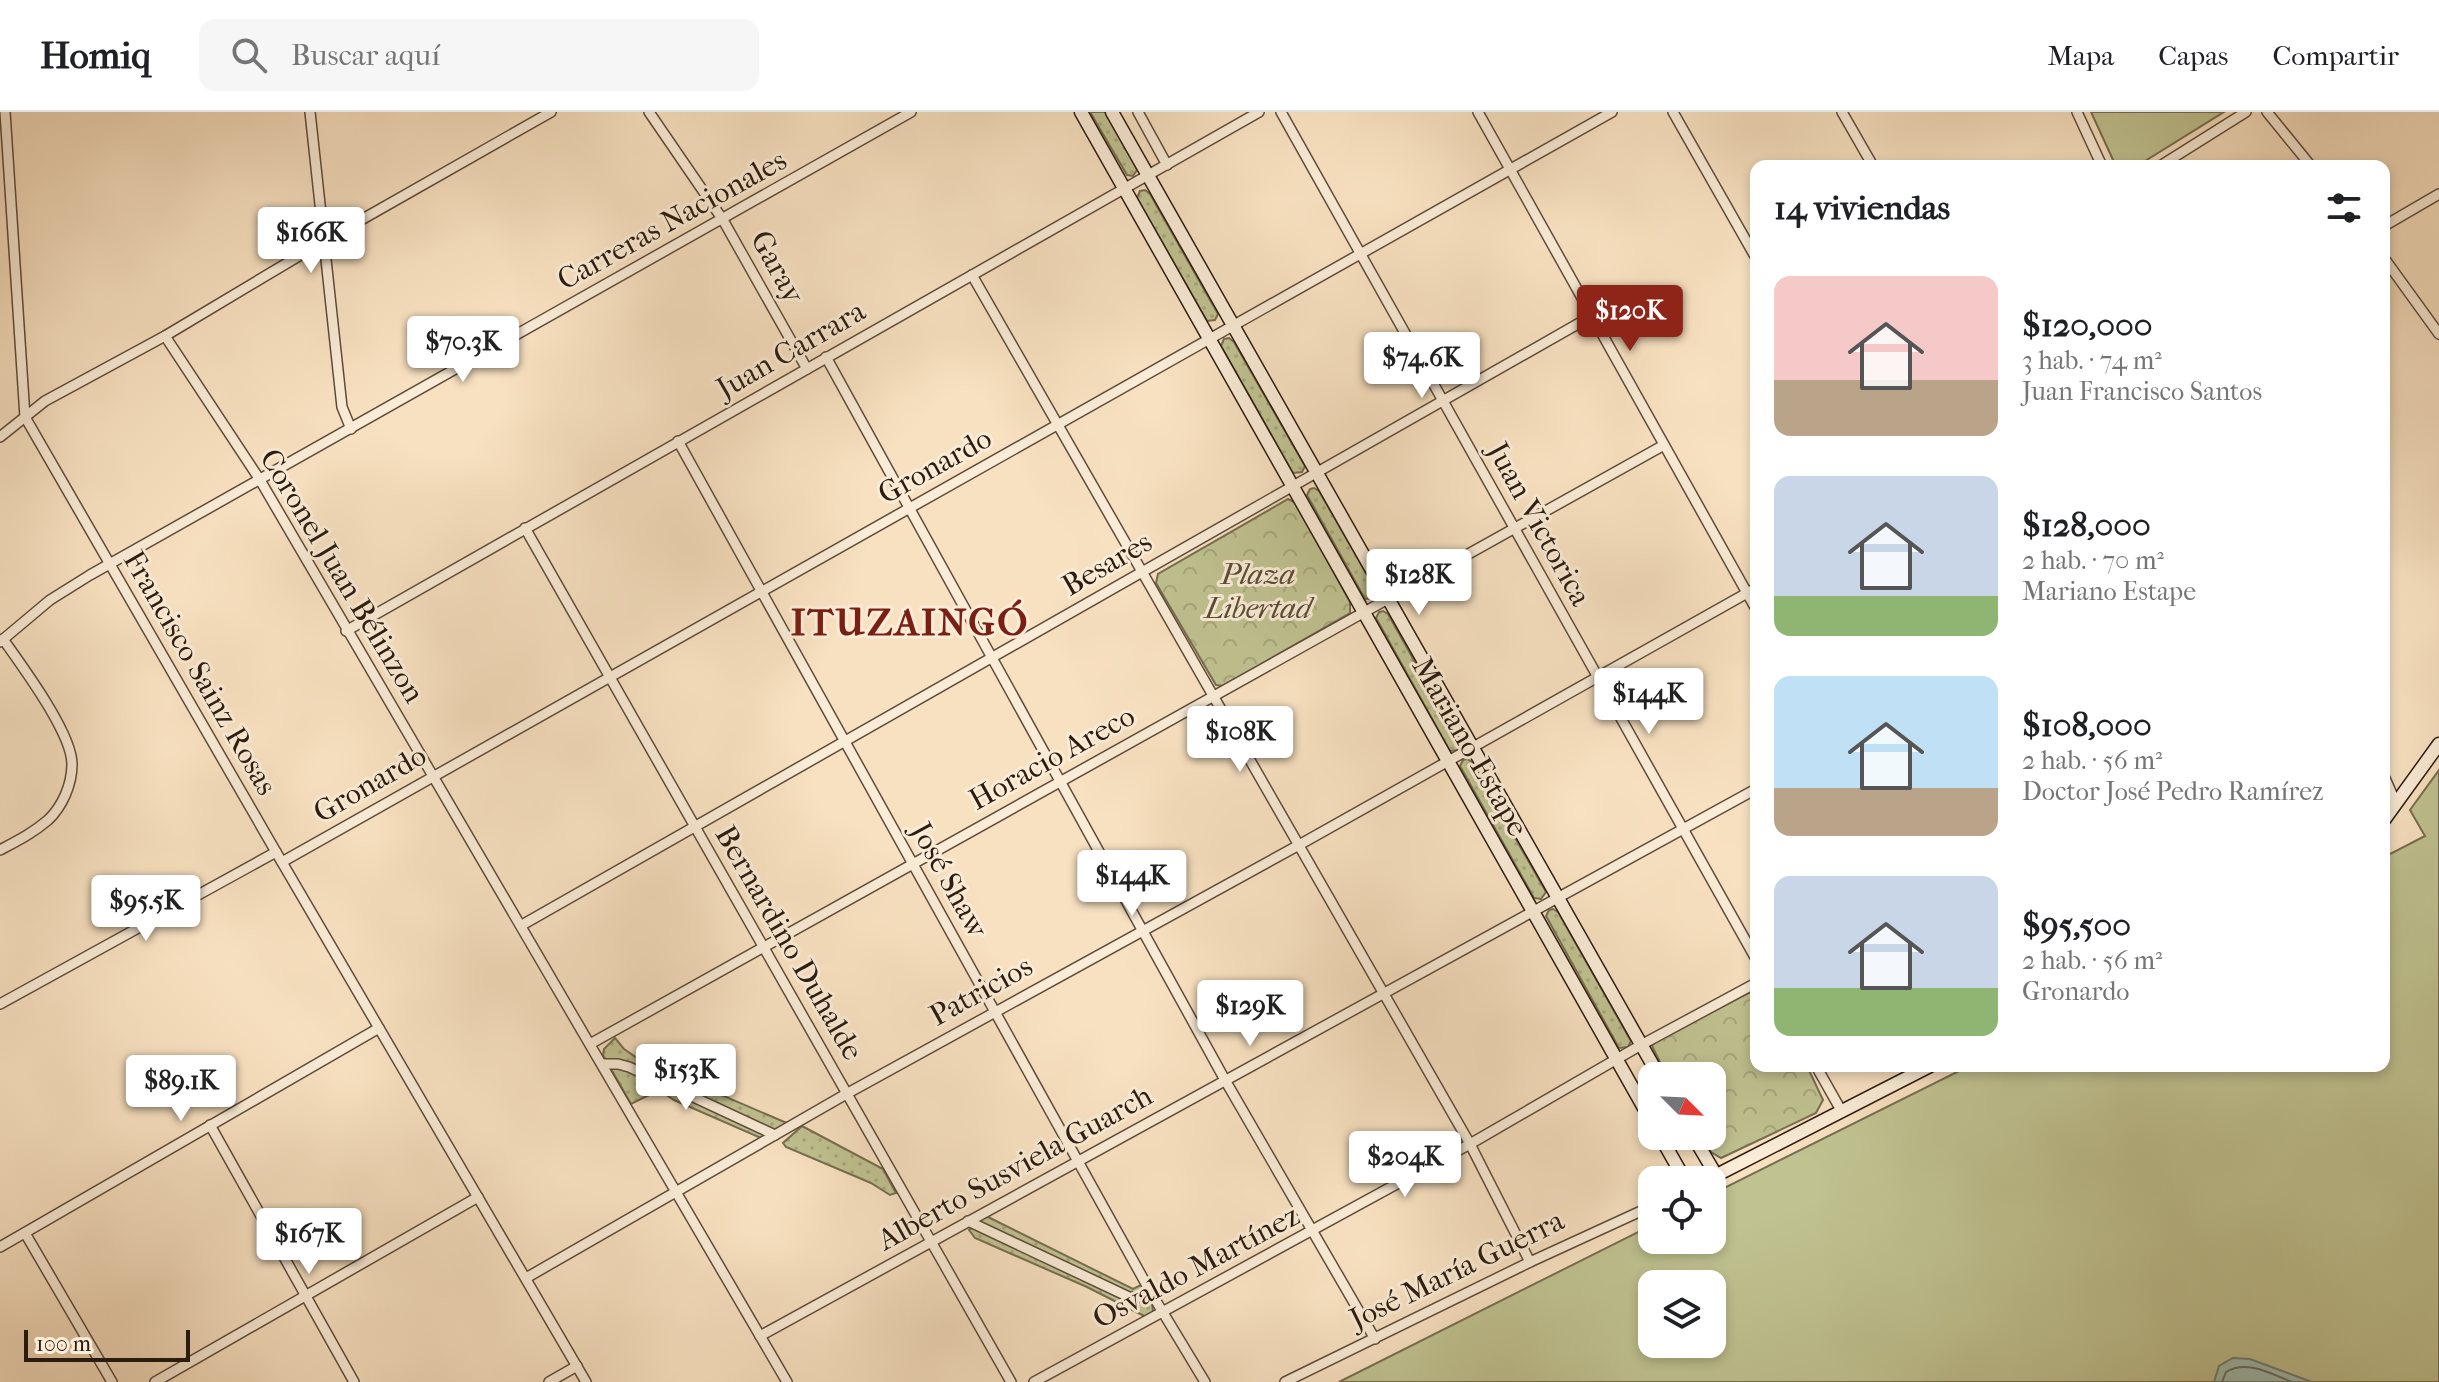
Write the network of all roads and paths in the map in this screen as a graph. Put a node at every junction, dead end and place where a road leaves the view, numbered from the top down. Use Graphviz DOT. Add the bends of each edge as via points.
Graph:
graph roads {
  1 [pos="5,112"];
  2 [pos="310,112"];
  3 [pos="551,112"];
  4 [pos="649,112"];
  5 [pos="911,112"];
  6 [pos="1081,112"];
  7 [pos="1112,112"];
  8 [pos="1138,112"];
  9 [pos="1259,112"];
  10 [pos="1281,112"];
  11 [pos="1478,112"];
  12 [pos="1612,112"];
  13 [pos="1673,112"];
  14 [pos="1842,112"];
  15 [pos="2077,112"];
  16 [pos="2246,112"];
  17 [pos="2267,112"];
  18 [pos="1870,160"];
  19 [pos="2099,160"];
  20 [pos="2170,160"];
  21 [pos="2306,160"];
  22 [pos="1167,165"];
  23 [pos="1510,169"];
  24 [pos="1148,175"];
  25 [pos="1125,189"];
  26 [pos="2439,194"];
  27 [pos="723,220"];
  28 [pos="2390,223"];
  29 [pos="324,241"];
  30 [pos="1750,247"];
  31 [pos="1361,254"];
  32 [pos="2390,266"];
  33 [pos="972,275"];
  34 [pos="1590,317"];
  35 [pos="1234,325"];
  36 [pos="2439,334"];
  37 [pos="165,336"];
  38 [pos="1209,339"];
  39 [pos="826,357"];
  40 [pos="807,369"];
  41 [pos="1442,401"];
  42 [pos="25,417"];
  43 [pos="1059,424"];
  44 [pos="351,429"];
  45 [pos="0,437"];
  46 [pos="678,441"];
  47 [pos="1664,445"];
  48 [pos="1317,472"];
  49 [pos="260,480"];
  50 [pos="1292,486"];
  51 [pos="911,507"];
  52 [pos="525,528"];
  53 [pos="1514,529"];
  54 [pos="109,565"];
  55 [pos="1140,573"];
  56 [pos="1750,588"];
  57 [pos="761,591"];
  58 [pos="1750,592"];
  59 [pos="1388,600"];
  60 [pos="1363,613"];
  61 [pos="346,631"];
  62 [pos="2,640"];
  63 [pos="993,657"];
  64 [pos="609,676"];
  65 [pos="1597,678"];
  66 [pos="1215,695"];
  67 [pos="844,741"];
  68 [pos="2439,744"];
  69 [pos="1473,748"];
  70 [pos="1448,761"];
  71 [pos="433,775"];
  72 [pos="1061,781"];
  73 [pos="2390,790"];
  74 [pos="1750,792"];
  75 [pos="2396,803"];
  76 [pos="2390,812"];
  77 [pos="694,826"];
  78 [pos="1682,830"];
  79 [pos="1299,845"];
  80 [pos="0,850"];
  81 [pos="276,852"];
  82 [pos="282,862"];
  83 [pos="912,864"];
  84 [pos="1558,898"];
  85 [pos="1533,912"];
  86 [pos="522,925"];
  87 [pos="1143,931"];
  88 [pos="764,948"];
  89 [pos="1750,949"];
  90 [pos="1750,986"];
  91 [pos="1382,994"];
  92 [pos="0,1004"];
  93 [pos="994,1011"];
  94 [pos="379,1028"];
  95 [pos="590,1044"];
  96 [pos="1641,1045"];
  97 [pos="1617,1059"];
  98 [pos="1651,1062"];
  99 [pos="602,1064"];
  100 [pos="1819,1072"];
  101 [pos="1919,1072"];
  102 [pos="1225,1080"];
  103 [pos="848,1093"];
  104 [pos="1638,1097"];
  105 [pos="1842,1112"];
  106 [pos="210,1125"];
  107 [pos="775,1135"];
  108 [pos="1470,1144"];
  109 [pos="1078,1161"];
  110 [pos="1726,1170"];
  111 [pos="677,1192"];
  112 [pos="478,1197"];
  113 [pos="1638,1212"];
  114 [pos="968,1221"];
  115 [pos="1313,1231"];
  116 [pos="25,1233"];
  117 [pos="932,1241"];
  118 [pos="0,1247"];
  119 [pos="1530,1262"];
  120 [pos="526,1278"];
  121 [pos="1150,1291"];
  122 [pos="306,1297"];
  123 [pos="1163,1313"];
  124 [pos="760,1336"];
  125 [pos="1375,1339"];
  126 [pos="577,1366"];
  127 [pos="112,1382"];
  128 [pos="155,1382"];
  129 [pos="354,1382"];
  130 [pos="549,1382"];
  131 [pos="586,1382"];
  132 [pos="787,1382"];
  133 [pos="1011,1382"];
  134 [pos="1034,1382"];
  135 [pos="1205,1382"];
  136 [pos="1285,1382"];
  1 -- 42 [label="street, Francisco Sainz Rosas"];
  2 -- 29 [label="street"];
  3 -- 29 [label="street"];
  4 -- 27 [label="street, Garay"];
  5 -- 27 [label="street, Carreras Nacionales"];
  6 -- 25 [label="street, Mariano Estape"];
  7 -- 24 [label="street, Mariano Estape"];
  8 -- 22 [label="street"];
  9 -- 22 [label="street, Juan Carrara"];
  10 -- 31 [label="street, Juan Victorica"];
  11 -- 23 [label="street"];
  12 -- 23 [label="street, Gronardo"];
  13 -- 30 [label="street"];
  14 -- 18 [label="street"];
  15 -- 19 [label="street"];
  16 -- 20 [label="street"];
  17 -- 21 [label="street"];
  22 -- 24 [label="street, Juan Carrara"];
  23 -- 31 [label="street, Gronardo"];
  23 -- 34 [label="street"];
  24 -- 25 [label="street, Juan Carrara"];
  24 -- 35 [label="street, Mariano Estape"];
  25 -- 33 [label="street, Juan Carrara"];
  25 -- 38 [label="street, Mariano Estape"];
  26 -- 28 [label="street"];
  27 -- 40 [label="street, Garay"];
  27 -- 44 [label="street, Carreras Nacionales"];
  29 -- 37 [label="street"];
  29 -- 44 [label="street" via="342,407"];
  31 -- 35 [label="street, Gronardo"];
  31 -- 41 [label="street, Juan Victorica"];
  32 -- 36 [label="street"];
  33 -- 39 [label="street, Juan Carrara"];
  33 -- 43 [label="street"];
  34 -- 41 [label="street, Besares"];
  34 -- 47 [label="street"];
  35 -- 38 [label="street, Gronardo"];
  35 -- 48 [label="street, Mariano Estape"];
  37 -- 42 [label="street"];
  37 -- 49 [label="street, Coronel Juan Bélinzon"];
  38 -- 43 [label="street, Gronardo"];
  38 -- 50 [label="street, Mariano Estape"];
  39 -- 40 [label="street, Juan Carrara"];
  39 -- 51 [label="street"];
  40 -- 46 [label="street, Juan Carrara"];
  41 -- 48 [label="street, Besares"];
  41 -- 53 [label="street, Juan Victorica"];
  42 -- 45 [label="street"];
  42 -- 54 [label="street, Francisco Sainz Rosas"];
  43 -- 51 [label="street, Gronardo"];
  43 -- 55 [label="street"];
  44 -- 49 [label="street, Carreras Nacionales"];
  46 -- 52 [label="street, Juan Carrara"];
  46 -- 57 [label="street, José Shaw"];
  47 -- 53 [label="street, Horacio Areco"];
  47 -- 56 [label="street"];
  48 -- 50 [label="street, Besares"];
  48 -- 59 [label="street, Mariano Estape"];
  49 -- 54 [label="street, Carreras Nacionales"];
  49 -- 61 [label="street, Coronel Juan Bélinzon"];
  50 -- 55 [label="street, Besares"];
  50 -- 60 [label="street, Mariano Estape"];
  51 -- 57 [label="street, Gronardo"];
  51 -- 63 [label="street"];
  52 -- 61 [label="street, Juan Carrara"];
  52 -- 64 [label="street, Bernardino Duhalde"];
  53 -- 59 [label="street, Horacio Areco"];
  53 -- 65 [label="street, Juan Victorica"];
  54 -- 62 [label="street, Carreras Nacionales" via="50,600"];
  54 -- 81 [label="street, Francisco Sainz Rosas"];
  55 -- 63 [label="street, Besares"];
  55 -- 66 [label="street"];
  57 -- 64 [label="street, Gronardo"];
  57 -- 67 [label="street, José Shaw"];
  58 -- 65 [label="street, Patricios"];
  59 -- 60 [label="street, Horacio Areco"];
  59 -- 69 [label="street, Mariano Estape"];
  60 -- 66 [label="street, Horacio Areco"];
  60 -- 70 [label="street, Mariano Estape"];
  61 -- 71 [label="street, Coronel Juan Bélinzon"];
  62 -- 80 [label="street" via="52,715 72,763 63,802 50,818"];
  63 -- 67 [label="street, Besares"];
  63 -- 72 [label="street"];
  64 -- 71 [label="street, Gronardo"];
  64 -- 77 [label="street, Bernardino Duhalde"];
  65 -- 69 [label="street, Patricios"];
  65 -- 78 [label="street, Juan Victorica"];
  66 -- 72 [label="street, Horacio Areco"];
  66 -- 79 [label="street"];
  67 -- 77 [label="street, Besares"];
  67 -- 83 [label="street, José Shaw"];
  68 -- 75 [label="street"];
  69 -- 70 [label="street, Patricios"];
  69 -- 84 [label="street, Mariano Estape"];
  70 -- 79 [label="street, Patricios"];
  70 -- 85 [label="street, Mariano Estape"];
  71 -- 82 [label="street, Gronardo"];
  71 -- 86 [label="street, Coronel Juan Bélinzon"];
  72 -- 83 [label="street, Horacio Areco"];
  72 -- 87 [label="street"];
  73 -- 75 [label="street"];
  74 -- 78 [label="street, Alberto Susviela Guarch"];
  75 -- 76 [label="street"];
  77 -- 86 [label="street, Besares"];
  77 -- 88 [label="street, Bernardino Duhalde"];
  78 -- 84 [label="street, Alberto Susviela Guarch"];
  78 -- 89 [label="street, Juan Victorica"];
  79 -- 87 [label="street, Patricios"];
  79 -- 91 [label="street"];
  81 -- 82 [label="street, Francisco Sainz Rosas"];
  81 -- 92 [label="street"];
  82 -- 94 [label="street, Francisco Sainz Rosas"];
  83 -- 88 [label="street, Horacio Areco"];
  83 -- 93 [label="street, José Shaw"];
  84 -- 85 [label="street, Alberto Susviela Guarch"];
  84 -- 96 [label="street, Mariano Estape"];
  85 -- 91 [label="street, Alberto Susviela Guarch"];
  85 -- 97 [label="street, Mariano Estape"];
  86 -- 95 [label="street, Coronel Juan Bélinzon"];
  87 -- 93 [label="street, Patricios"];
  87 -- 102 [label="street"];
  88 -- 95 [label="street, Horacio Areco"];
  88 -- 103 [label="street, Bernardino Duhalde"];
  90 -- 96 [label="street, Osvaldo Martínez"];
  91 -- 102 [label="street, Alberto Susviela Guarch"];
  91 -- 108 [label="street"];
  93 -- 103 [label="street, Patricios"];
  93 -- 109 [label="street, José Shaw"];
  94 -- 106 [label="street"];
  94 -- 112 [label="street, Francisco Sainz Rosas"];
  95 -- 99 [label="street, Coronel Juan Bélinzon"];
  96 -- 97 [label="street, Osvaldo Martínez"];
  96 -- 98 [label="street, Mariano Estape"];
  97 -- 104 [label="street, Mariano Estape"];
  97 -- 108 [label="street, Osvaldo Martínez"];
  99 -- 107 [label="street" via="629,1067"];
  99 -- 111 [label="street, Coronel Juan Bélinzon"];
  100 -- 105 [label="street"];
  101 -- 105 [label="street"];
  102 -- 109 [label="street, Alberto Susviela Guarch"];
  102 -- 115 [label="street"];
  103 -- 107 [label="street, Patricios"];
  103 -- 117 [label="street, Bernardino Duhalde"];
  105 -- 110 [label="street"];
  106 -- 116 [label="street"];
  106 -- 122 [label="street"];
  107 -- 111 [label="street, Patricios"];
  108 -- 115 [label="street, Osvaldo Martínez"];
  108 -- 119 [label="street"];
  109 -- 114 [label="street, Alberto Susviela Guarch"];
  109 -- 121 [label="street, José Shaw"];
  111 -- 120 [label="street, Patricios"];
  111 -- 124 [label="street, Coronel Juan Bélinzon"];
  112 -- 120 [label="street, Francisco Sainz Rosas"];
  112 -- 122 [label="street"];
  113 -- 119 [label="street, José María Guerra"];
  114 -- 117 [label="street, Alberto Susviela Guarch"];
  114 -- 121 [label="street" via="1129,1297"];
  115 -- 123 [label="street, Osvaldo Martínez"];
  115 -- 125 [label="street"];
  116 -- 118 [label="street"];
  116 -- 127 [label="street"];
  117 -- 124 [label="street, Alberto Susviela Guarch"];
  117 -- 133 [label="street, Bernardino Duhalde"];
  119 -- 125 [label="street, José María Guerra"];
  120 -- 126 [label="street, Francisco Sainz Rosas"];
  121 -- 123 [label="street, José Shaw"];
  122 -- 128 [label="street"];
  122 -- 129 [label="street"];
  123 -- 134 [label="street, Osvaldo Martínez"];
  123 -- 135 [label="street, José Shaw"];
  124 -- 132 [label="street, Coronel Juan Bélinzon"];
  125 -- 136 [label="street, José María Guerra"];
  126 -- 130 [label="street"];
  126 -- 131 [label="street, Francisco Sainz Rosas"];
}
